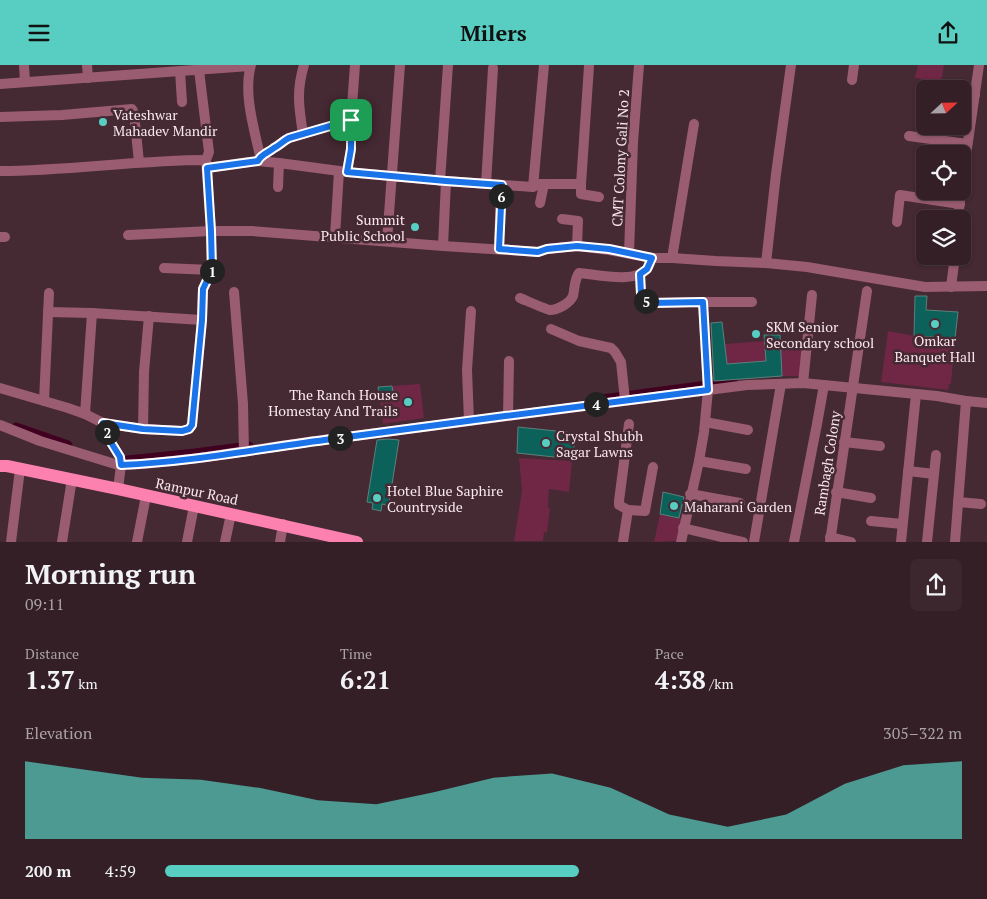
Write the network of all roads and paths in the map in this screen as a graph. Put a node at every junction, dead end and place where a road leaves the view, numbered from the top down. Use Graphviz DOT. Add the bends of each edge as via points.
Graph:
graph roads {
  1 [pos="24,65"];
  2 [pos="88,65"];
  3 [pos="304,65"];
  4 [pos="355,65"];
  5 [pos="400,65"];
  6 [pos="448,65"];
  7 [pos="544,65"];
  8 [pos="639,65"];
  9 [pos="791,65"];
  10 [pos="854,65"];
  11 [pos="979,65"];
  12 [pos="250,66"];
  13 [pos="589,66"];
  14 [pos="207,68"];
  15 [pos="493,68"];
  16 [pos="150,69"];
  17 [pos="180,71"];
  18 [pos="88,78"];
  19 [pos="852,80"];
  20 [pos="25,82"];
  21 [pos="0,84"];
  22 [pos="971,94"];
  23 [pos="975,95"];
  24 [pos="182,102"];
  25 [pos="0,117"];
  26 [pos="351,120"];
  27 [pos="694,124"];
  28 [pos="303,134"];
  29 [pos="908,136"];
  30 [pos="968,144"];
  31 [pos="259,158"];
  32 [pos="139,162"];
  33 [pos="279,163"];
  34 [pos="207,164"];
  35 [pos="0,171"];
  36 [pos="343,171"];
  37 [pos="392,176"];
  38 [pos="443,181"];
  39 [pos="544,183"];
  40 [pos="486,184"];
  41 [pos="581,184"];
  42 [pos="502,185"];
  43 [pos="278,187"];
  44 [pos="533,187"];
  45 [pos="599,197"];
  46 [pos="961,200"];
  47 [pos="540,203"];
  48 [pos="960,204"];
  49 [pos="959,210"];
  50 [pos="562,219"];
  51 [pos="896,222"];
  52 [pos="211,231"];
  53 [pos="128,235"];
  54 [pos="335,236"];
  55 [pos="387,241"];
  56 [pos="443,246"];
  57 [pos="577,246"];
  58 [pos="499,249"];
  59 [pos="629,253"];
  60 [pos="652,258"];
  61 [pos="672,258"];
  62 [pos="766,263"];
  63 [pos="954,265"];
  64 [pos="164,268"];
  65 [pos="212,270"];
  66 [pos="640,274"];
  67 [pos="987,286"];
  68 [pos="951,287"];
  69 [pos="867,291"];
  70 [pos="234,292"];
  71 [pos="49,293"];
  72 [pos="812,295"];
  73 [pos="520,297"];
  74 [pos="703,302"];
  75 [pos="752,302"];
  76 [pos="471,311"];
  77 [pos="48,312"];
  78 [pos="92,313"];
  79 [pos="148,316"];
  80 [pos="202,320"];
  81 [pos="551,329"];
  82 [pos="509,361"];
  83 [pos="804,381"];
  84 [pos="782,383"];
  85 [pos="824,385"];
  86 [pos="853,385"];
  87 [pos="708,387"];
  88 [pos="0,388"];
  89 [pos="916,394"];
  90 [pos="625,398"];
  91 [pos="44,401"];
  92 [pos="966,401"];
  93 [pos="987,403"];
  94 [pos="508,413"];
  95 [pos="85,414"];
  96 [pos="469,418"];
  97 [pos="705,422"];
  98 [pos="103,423"];
  99 [pos="629,424"];
  100 [pos="0,425"];
  101 [pos="143,429"];
  102 [pos="748,430"];
  103 [pos="844,442"];
  104 [pos="243,447"];
  105 [pos="880,447"];
  106 [pos="936,455"];
  107 [pos="699,461"];
  108 [pos="121,462"];
  109 [pos="2,465"];
  110 [pos="653,467"];
  111 [pos="20,469"];
  112 [pos="746,469"];
  113 [pos="908,471"];
  114 [pos="934,474"];
  115 [pos="72,479"];
  116 [pos="118,489"];
  117 [pos="836,492"];
  118 [pos="690,494"];
  119 [pos="146,496"];
  120 [pos="871,498"];
  121 [pos="958,502"];
  122 [pos="740,503"];
  123 [pos="980,504"];
  124 [pos="194,506"];
  125 [pos="628,510"];
  126 [pos="231,514"];
  127 [pos="871,521"];
  128 [pos="902,524"];
  129 [pos="284,525"];
  130 [pos="683,527"];
  131 [pos="830,539"];
  132 [pos="11,541"];
  133 [pos="62,541"];
  134 [pos="137,541"];
  135 [pos="187,541"];
  136 [pos="225,541"];
  137 [pos="280,541"];
  138 [pos="358,541"];
  139 [pos="623,541"];
  140 [pos="680,541"];
  141 [pos="743,541"];
  142 [pos="754,541"];
  143 [pos="794,541"];
  144 [pos="851,541"];
  145 [pos="900,541"];
  146 [pos="927,541"];
  147 [pos="955,541"];
  1 -- 20 [label="street"];
  2 -- 18 [label="street"];
  3 -- 28 [label="street" via="298,96"];
  4 -- 26 [label="street"];
  5 -- 37 [label="street"];
  6 -- 38 [label="street"];
  7 -- 44 [label="street"];
  8 -- 59 [label="street, CMT Colony Gali No 2"];
  9 -- 62 [label="street"];
  10 -- 19 [label="street"];
  11 -- 23 [label="street"];
  12 -- 14 [label="street"];
  12 -- 31 [label="street" via="249,94"];
  13 -- 41 [label="street"];
  14 -- 17 [label="street"];
  14 -- 34 [label="street"];
  15 -- 40 [label="street"];
  16 -- 17 [label="street"];
  16 -- 18 [label="street"];
  17 -- 24 [label="street"];
  18 -- 20 [label="street"];
  20 -- 21 [label="street"];
  22 -- 23 [label="street"];
  23 -- 30 [label="street"];
  25 -- 32 [label="street" via="132,109"];
  26 -- 28 [label="street"];
  26 -- 36 [label="street" via="351,149"];
  27 -- 61 [label="street"];
  28 -- 31 [label="street" via="283,141"];
  29 -- 30 [label="street"];
  31 -- 33 [label="street"];
  31 -- 34 [label="street"];
  32 -- 34 [label="street"];
  32 -- 35 [label="street"];
  33 -- 36 [label="street"];
  33 -- 43 [label="street"];
  34 -- 52 [label="street"];
  36 -- 37 [label="street"];
  36 -- 54 [label="street"];
  37 -- 38 [label="street"];
  37 -- 55 [label="street"];
  38 -- 40 [label="street"];
  38 -- 56 [label="street"];
  39 -- 41 [label="street"];
  39 -- 44 [label="street"];
  39 -- 47 [label="street"];
  40 -- 42 [label="street"];
  41 -- 45 [label="street" via="581,194"];
  42 -- 44 [label="street"];
  42 -- 58 [label="street"];
  46 -- 48 [label="street"];
  48 -- 49 [label="street"];
  48 -- 51 [label="street" via="900,195"];
  50 -- 57 [label="street" via="578,221"];
  52 -- 53 [label="street"];
  52 -- 54 [label="street"];
  52 -- 65 [label="street"];
  54 -- 55 [label="street"];
  55 -- 56 [label="street"];
  56 -- 58 [label="street"];
  57 -- 58 [label="street" via="538,252"];
  57 -- 59 [label="street"];
  59 -- 60 [label="street"];
  60 -- 61 [label="street"];
  60 -- 66 [label="street" via="647,269"];
  61 -- 62 [label="street"];
  62 -- 68 [label="street" via="926,287"];
  63 -- 68 [label="street"];
  64 -- 65 [label="street"];
  65 -- 80 [label="street" via="203,289"];
  66 -- 73 [label="street" via="611,277 579,273 567,304 550,310"];
  66 -- 74 [label="street" via="643,300 651,303"];
  67 -- 68 [label="street"];
  69 -- 86 [label="street, Rambagh Colony"];
  70 -- 104 [label="street"];
  71 -- 77 [label="street"];
  72 -- 83 [label="street"];
  74 -- 75 [label="street"];
  74 -- 87 [label="street"];
  76 -- 96 [label="street" via="467,370"];
  77 -- 78 [label="street"];
  77 -- 91 [label="street"];
  78 -- 79 [label="street"];
  78 -- 95 [label="street"];
  79 -- 80 [label="street"];
  79 -- 101 [label="street"];
  80 -- 101 [label="street" via="192,425 182,431"];
  81 -- 90 [label="street" via="579,341 611,348 621,362"];
  82 -- 94 [label="street"];
  83 -- 84 [label="street"];
  83 -- 85 [label="street"];
  84 -- 87 [label="street"];
  84 -- 142 [label="street"];
  85 -- 86 [label="street"];
  85 -- 143 [label="street"];
  86 -- 89 [label="street"];
  86 -- 103 [label="street, Rambagh Colony"];
  87 -- 90 [label="street"];
  87 -- 97 [label="street"];
  88 -- 91 [label="street"];
  89 -- 92 [label="street"];
  89 -- 113 [label="street"];
  90 -- 94 [label="street"];
  91 -- 95 [label="street"];
  92 -- 93 [label="street"];
  92 -- 121 [label="street"];
  94 -- 96 [label="street"];
  95 -- 98 [label="street"];
  96 -- 104 [label="street"];
  97 -- 102 [label="street"];
  97 -- 107 [label="street"];
  98 -- 101 [label="street"];
  98 -- 108 [label="street"];
  99 -- 125 [label="street" via="618,501"];
  100 -- 108 [label="street" via="40,441"];
  103 -- 105 [label="street"];
  103 -- 117 [label="street, Rambagh Colony"];
  104 -- 108 [label="street" via="144,464"];
  106 -- 114 [label="street"];
  107 -- 112 [label="street"];
  107 -- 118 [label="street"];
  108 -- 116 [label="street"];
  109 -- 111 [label="main road, Rampur Road"];
  110 -- 125 [label="street" via="645,511"];
  111 -- 115 [label="main road, Rampur Road"];
  111 -- 132 [label="street"];
  113 -- 114 [label="street"];
  113 -- 128 [label="street"];
  114 -- 146 [label="street"];
  115 -- 116 [label="main road, Rampur Road"];
  115 -- 133 [label="street"];
  116 -- 119 [label="main road, Rampur Road"];
  117 -- 120 [label="street"];
  117 -- 131 [label="street, Rambagh Colony"];
  118 -- 122 [label="street"];
  118 -- 130 [label="street"];
  119 -- 124 [label="main road, Rampur Road"];
  119 -- 134 [label="street"];
  121 -- 123 [label="street"];
  121 -- 147 [label="street"];
  124 -- 126 [label="main road, Rampur Road"];
  124 -- 135 [label="street"];
  125 -- 139 [label="street"];
  126 -- 129 [label="main road, Rampur Road"];
  126 -- 136 [label="street"];
  127 -- 128 [label="street"];
  128 -- 145 [label="street"];
  129 -- 137 [label="street"];
  129 -- 138 [label="main road, Rampur Road"];
  130 -- 140 [label="street"];
  130 -- 141 [label="street"];
  131 -- 144 [label="street"];
}
